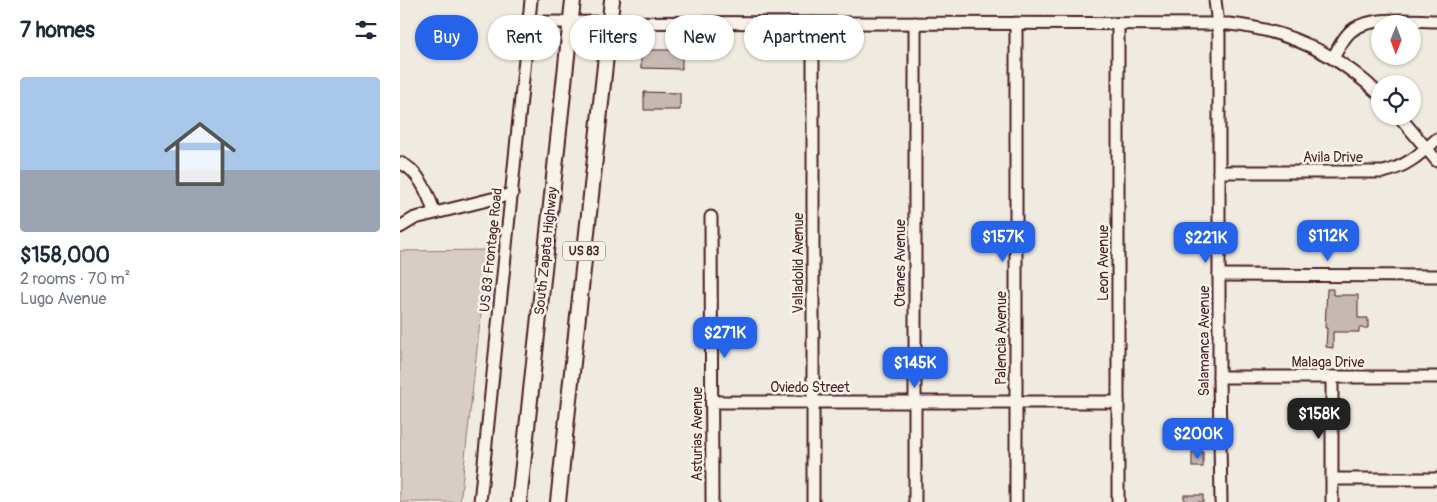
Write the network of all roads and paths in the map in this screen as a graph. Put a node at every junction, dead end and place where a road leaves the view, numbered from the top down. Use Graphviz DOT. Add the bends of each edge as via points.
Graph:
graph roads {
  1 [pos="531,0"];
  2 [pos="573,0"];
  3 [pos="612,0"];
  4 [pos="1215,0"];
  5 [pos="529,15"];
  6 [pos="572,15"];
  7 [pos="610,15"];
  8 [pos="1437,21"];
  9 [pos="655,23"];
  10 [pos="744,23"];
  11 [pos="864,23"];
  12 [pos="915,23"];
  13 [pos="1016,23"];
  14 [pos="1118,24"];
  15 [pos="1218,24"];
  16 [pos="570,31"];
  17 [pos="1333,58"];
  18 [pos="524,60"];
  19 [pos="605,60"];
  20 [pos="813,60"];
  21 [pos="1371,87"];
  22 [pos="1407,125"];
  23 [pos="1437,139"];
  24 [pos="1426,148"];
  25 [pos="1437,162"];
  26 [pos="400,163"];
  27 [pos="1219,172"];
  28 [pos="512,194"];
  29 [pos="434,212"];
  30 [pos="711,216"];
  31 [pos="400,227"];
  32 [pos="1219,275"];
  33 [pos="1437,276"];
  34 [pos="1219,377"];
  35 [pos="1332,377"];
  36 [pos="1437,377"];
  37 [pos="712,402"];
  38 [pos="814,402"];
  39 [pos="915,402"];
  40 [pos="1016,402"];
  41 [pos="1118,402"];
  42 [pos="1332,479"];
  43 [pos="1437,479"];
  44 [pos="480,502"];
  45 [pos="519,502"];
  46 [pos="558,502"];
  47 [pos="712,502"];
  48 [pos="813,502"];
  49 [pos="914,502"];
  50 [pos="1016,502"];
  51 [pos="1118,502"];
  52 [pos="1221,502"];
  53 [pos="1332,502"];
  1 -- 5 [label="street, US 83 Frontage Road"];
  2 -- 6 [label="main road, South Zapata Highway / US 83"];
  3 -- 7 [label="main road, US 83"];
  4 -- 15 [label="street, Salamanca Avenue"];
  8 -- 17 [label="street" via="1371,22 1350,32"];
  9 -- 10 [label="street"];
  11 -- 12 [label="street"];
  12 -- 13 [label="street"];
  12 -- 39 [label="street, Otanes Avenue"];
  13 -- 14 [label="street"];
  13 -- 40 [label="street, Palencia Avenue"];
  14 -- 15 [label="street"];
  14 -- 41 [label="street, Leon Avenue"];
  15 -- 17 [label="street" via="1278,34"];
  15 -- 27 [label="street, Salamanca Avenue"];
  16 -- 45 [label="main road, South Zapata Highway / US 83"];
  17 -- 21 [label="street"];
  18 -- 28 [label="street, US 83 Frontage Road"];
  19 -- 46 [label="main road, US 83"];
  20 -- 38 [label="street, Valladolid Avenue"];
  22 -- 24 [label="street"];
  23 -- 24 [label="street, Avila Drive"];
  24 -- 25 [label="street"];
  24 -- 27 [label="street, Avila Drive" via="1408,164 1382,172"];
  26 -- 29 [label="street" via="414,171"];
  27 -- 32 [label="street, Salamanca Avenue"];
  28 -- 29 [label="street"];
  28 -- 44 [label="street, US 83 Frontage Road"];
  29 -- 31 [label="street"];
  30 -- 37 [label="street, Asturias Avenue"];
  32 -- 33 [label="street"];
  32 -- 34 [label="street, Salamanca Avenue"];
  34 -- 35 [label="street, Malaga Drive"];
  34 -- 52 [label="street, Salamanca Avenue"];
  35 -- 36 [label="street, Malaga Drive"];
  35 -- 42 [label="street"];
  37 -- 38 [label="street, Oviedo Street"];
  37 -- 47 [label="street, Asturias Avenue"];
  38 -- 39 [label="street, Oviedo Street"];
  38 -- 48 [label="street, Valladolid Avenue"];
  39 -- 40 [label="street, Oviedo Street"];
  39 -- 49 [label="street, Otanes Avenue"];
  40 -- 41 [label="street, Oviedo Street"];
  40 -- 50 [label="street, Palencia Avenue"];
  41 -- 51 [label="street, Leon Avenue"];
  42 -- 43 [label="street"];
  42 -- 53 [label="street"];
}
